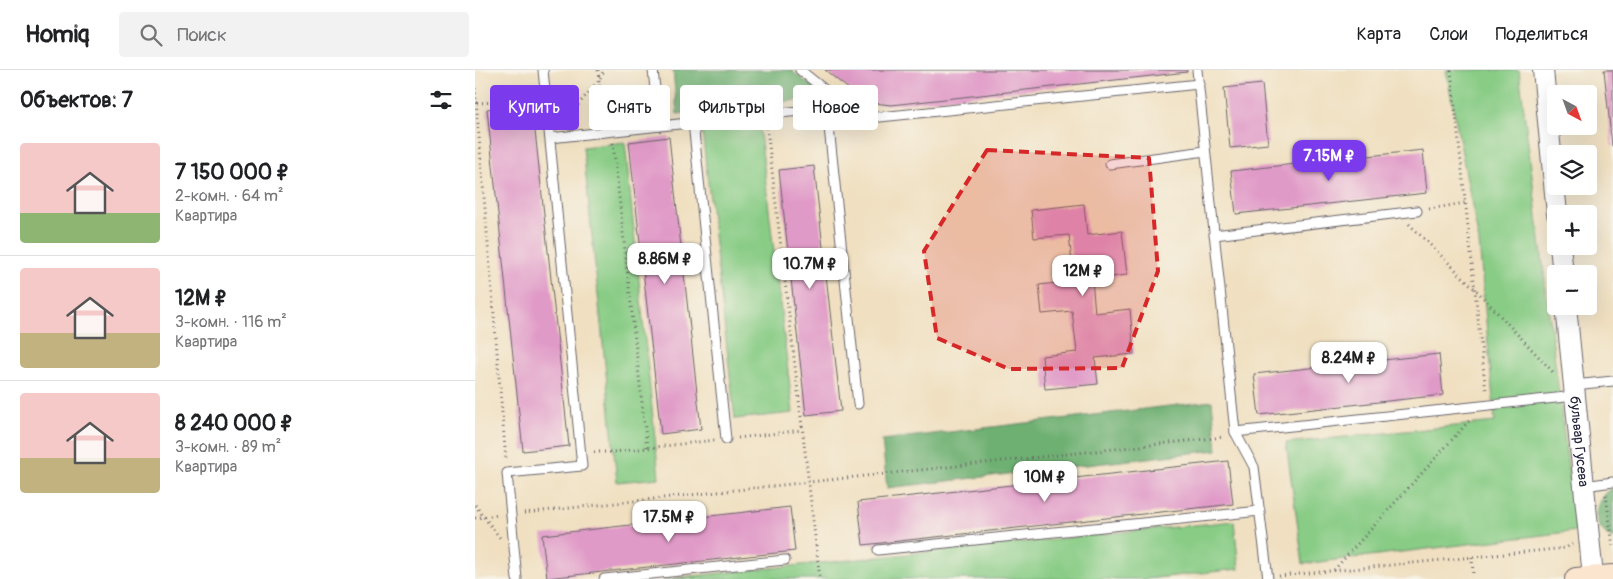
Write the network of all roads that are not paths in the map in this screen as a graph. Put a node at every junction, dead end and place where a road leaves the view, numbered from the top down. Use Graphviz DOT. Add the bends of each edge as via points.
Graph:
graph roads {
  1 [pos="543,70"];
  2 [pos="653,70"];
  3 [pos="800,70"];
  4 [pos="1197,70"];
  5 [pos="1543,70"];
  6 [pos="1199,84"];
  7 [pos="655,85"];
  8 [pos="819,85"];
  9 [pos="878,116"];
  10 [pos="625,130"];
  11 [pos="694,130"];
  12 [pos="829,130"];
  13 [pos="550,138"];
  14 [pos="1205,151"];
  15 [pos="1110,164"];
  16 [pos="1556,205"];
  17 [pos="1417,211"];
  18 [pos="1215,235"];
  19 [pos="1567,315"];
  20 [pos="1613,381"];
  21 [pos="1573,393"];
  22 [pos="858,404"];
  23 [pos="1236,434"];
  24 [pos="726,439"];
  25 [pos="1609,483"];
  26 [pos="1584,486"];
  27 [pos="1260,510"];
  28 [pos="878,550"];
  29 [pos="785,560"];
  30 [pos="1594,577"];
  31 [pos="1268,578"];
  32 [pos="517,579"];
  33 [pos="604,579"];
  1 -- 13 [label="lane"];
  2 -- 7 [label="lane"];
  3 -- 8 [label="lane"];
  4 -- 6 [label="lane"];
  5 -- 16 [label="street"];
  6 -- 9 [label="lane"];
  6 -- 14 [label="lane"];
  10 -- 13 [label="lane"];
  11 -- 24 [label="lane"];
  12 -- 22 [label="lane"];
  13 -- 32 [label="lane" via="582,466 507,474"];
  14 -- 15 [label="lane"];
  14 -- 18 [label="lane"];
  17 -- 18 [label="lane"];
  18 -- 23 [label="lane"];
  19 -- 21 [label="street, бульвар Гусева"];
  20 -- 21 [label="lane"];
  21 -- 23 [label="lane"];
  21 -- 26 [label="street, бульвар Гусева"];
  23 -- 27 [label="lane" via="1254,467"];
  25 -- 26 [label="lane"];
  26 -- 30 [label="street, бульвар Гусева"];
  27 -- 28 [label="lane"];
  27 -- 31 [label="lane"];
  29 -- 33 [label="lane"];
}
